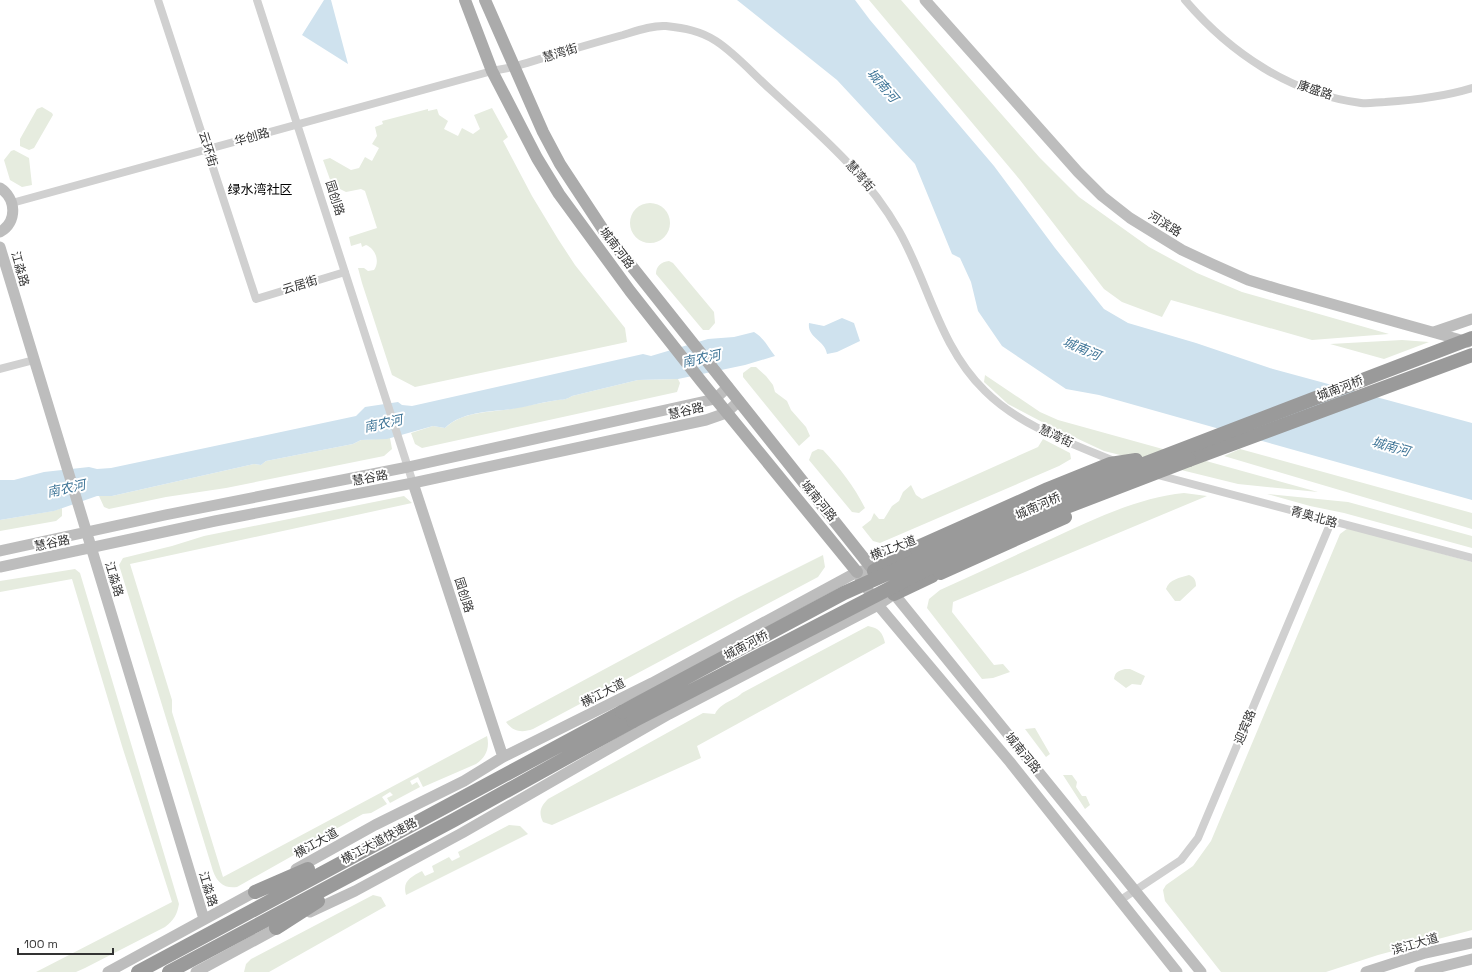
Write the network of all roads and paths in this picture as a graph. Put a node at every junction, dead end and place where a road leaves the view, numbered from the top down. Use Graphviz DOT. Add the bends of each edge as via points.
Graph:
graph roads {
  1 [pos="158,0"];
  2 [pos="257,0"];
  3 [pos="465,0"];
  4 [pos="485,0"];
  5 [pos="925,0"];
  6 [pos="1185,0"];
  7 [pos="513,67"];
  8 [pos="492,71"];
  9 [pos="1472,88"];
  10 [pos="298,124"];
  11 [pos="208,150"];
  12 [pos="0,188"];
  13 [pos="12,203"];
  14 [pos="0,232"];
  15 [pos="0,247"];
  16 [pos="345,272"];
  17 [pos="256,299"];
  18 [pos="1472,319"];
  19 [pos="1434,332"];
  20 [pos="1472,338"];
  21 [pos="1472,343"];
  22 [pos="1472,355"];
  23 [pos="34,360"];
  24 [pos="0,369"];
  25 [pos="728,387"];
  26 [pos="715,399"];
  27 [pos="739,401"];
  28 [pos="726,413"];
  29 [pos="1168,454"];
  30 [pos="1189,460"];
  31 [pos="1123,465"];
  32 [pos="408,467"];
  33 [pos="1156,475"];
  34 [pos="413,483"];
  35 [pos="1331,522"];
  36 [pos="86,532"];
  37 [pos="91,548"];
  38 [pos="0,550"];
  39 [pos="1472,558"];
  40 [pos="0,566"];
  41 [pos="874,570"];
  42 [pos="857,572"];
  43 [pos="894,594"];
  44 [pos="878,605"];
  45 [pos="622,712"];
  46 [pos="633,721"];
  47 [pos="503,757"];
  48 [pos="439,809"];
  49 [pos="454,820"];
  50 [pos="1135,891"];
  51 [pos="255,892"];
  52 [pos="1119,901"];
  53 [pos="204,919"];
  54 [pos="276,928"];
  55 [pos="1472,943"];
  56 [pos="1472,959"];
  57 [pos="108,972"];
  58 [pos="138,972"];
  59 [pos="169,972"];
  60 [pos="196,972"];
  61 [pos="1178,972"];
  62 [pos="1201,972"];
  63 [pos="1366,972"];
  64 [pos="1420,972"];
  1 -- 11 [label="street, 云环街"];
  2 -- 10 [label="street, 园创路"];
  3 -- 8 [label="main road, 城南河路"];
  4 -- 7 [label="main road, 城南河路"];
  5 -- 19 [label="street, 河滨路" via="1078,172 1102,196 1154,234 1182,250 1248,280"];
  6 -- 9 [label="street, 康盛路" via="1205,23 1237,51 1274,74 1312,92 1362,103 1447,96"];
  7 -- 8 [label="street, 慧湾街"];
  7 -- 25 [label="main road, 城南河路" via="543,132 578,192 626,260"];
  7 -- 31 [label="street, 慧湾街" via="610,38 663,26 692,29 716,42 836,149 874,192 899,231 955,356 985,391 1019,418"];
  8 -- 10 [label="street, 华创路"];
  8 -- 26 [label="main road, 城南河路" via="537,158 559,194 630,292"];
  10 -- 11 [label="street, 华创路"];
  10 -- 16 [label="street, 园创路"];
  11 -- 13 [label="street, 华创路"];
  11 -- 17 [label="street, 云环街"];
  12 -- 13 [label="street" via="8,194"];
  13 -- 14 [label="street" via="13,216 10,223"];
  15 -- 23 [label="street, 江淼路"];
  16 -- 17 [label="street, 云居街"];
  16 -- 32 [label="street, 园创路"];
  18 -- 19 [label="street"];
  19 -- 21 [label="street, 河滨路"];
  20 -- 29 [label="highway, 城南河桥, bridge"];
  22 -- 30 [label="highway, 城南河桥"];
  23 -- 24 [label="street"];
  23 -- 36 [label="street, 江淼路"];
  25 -- 26 [label="street, 慧谷路"];
  25 -- 27 [label="main road, 城南河路"];
  26 -- 28 [label="main road, 城南河路"];
  26 -- 32 [label="street, 慧谷路"];
  27 -- 28 [label="street, 慧谷路"];
  27 -- 41 [label="main road, 城南河路"];
  28 -- 34 [label="street, 慧谷路" via="706,420"];
  28 -- 42 [label="main road, 城南河路"];
  29 -- 41 [label="highway, bridge" via="1110,464 916,548"];
  29 -- 45 [label="highway, 城南河桥, bridge" via="1068,493 844,593"];
  30 -- 43 [label="highway, bridge" via="1128,492 1065,517"];
  30 -- 46 [label="highway, 城南河桥, bridge" via="1030,520 954,555"];
  31 -- 33 [label="street, 慧湾街"];
  31 -- 41 [label="street, 横江大道" via="1039,498 896,563"];
  32 -- 34 [label="street, 园创路"];
  32 -- 36 [label="street, 慧谷路"];
  33 -- 35 [label="street, 青奥北路"];
  33 -- 43 [label="street" via="1001,540 929,573"];
  34 -- 37 [label="street, 慧谷路"];
  34 -- 47 [label="street, 园创路"];
  35 -- 39 [label="street, 青奥北路"];
  35 -- 50 [label="street, 迎宾路" via="1202,831 1181,860"];
  36 -- 37 [label="street, 江淼路"];
  36 -- 38 [label="street, 慧谷路"];
  37 -- 40 [label="street, 慧谷路"];
  37 -- 53 [label="street, 江淼路"];
  41 -- 42 [label="street, 横江大道"];
  41 -- 43 [label="street, 城南河路"];
  42 -- 44 [label="street, 城南河路"];
  42 -- 47 [label="street, 横江大道" via="652,683"];
  43 -- 44 [label="street"];
  43 -- 50 [label="street, 城南河路"];
  44 -- 52 [label="street, 城南河路" via="1010,762"];
  44 -- 54 [label="street" via="669,714 456,837 355,891"];
  45 -- 48 [label="highway, 横江大道快速路"];
  46 -- 49 [label="highway, 横江大道快速路"];
  47 -- 51 [label="street, 横江大道" via="464,781 375,825"];
  48 -- 51 [label="highway"];
  48 -- 58 [label="highway, 横江大道快速路"];
  49 -- 54 [label="highway" via="338,888"];
  49 -- 59 [label="highway, 横江大道快速路"];
  50 -- 52 [label="street, 迎宾路"];
  50 -- 62 [label="street, 城南河路"];
  51 -- 53 [label="street, 横江大道"];
  52 -- 61 [label="street, 城南河路"];
  53 -- 57 [label="street, 横江大道"];
  54 -- 60 [label="street"];
  55 -- 63 [label="street, 滨江大道" via="1425,953"];
  56 -- 64 [label="street"];
}
